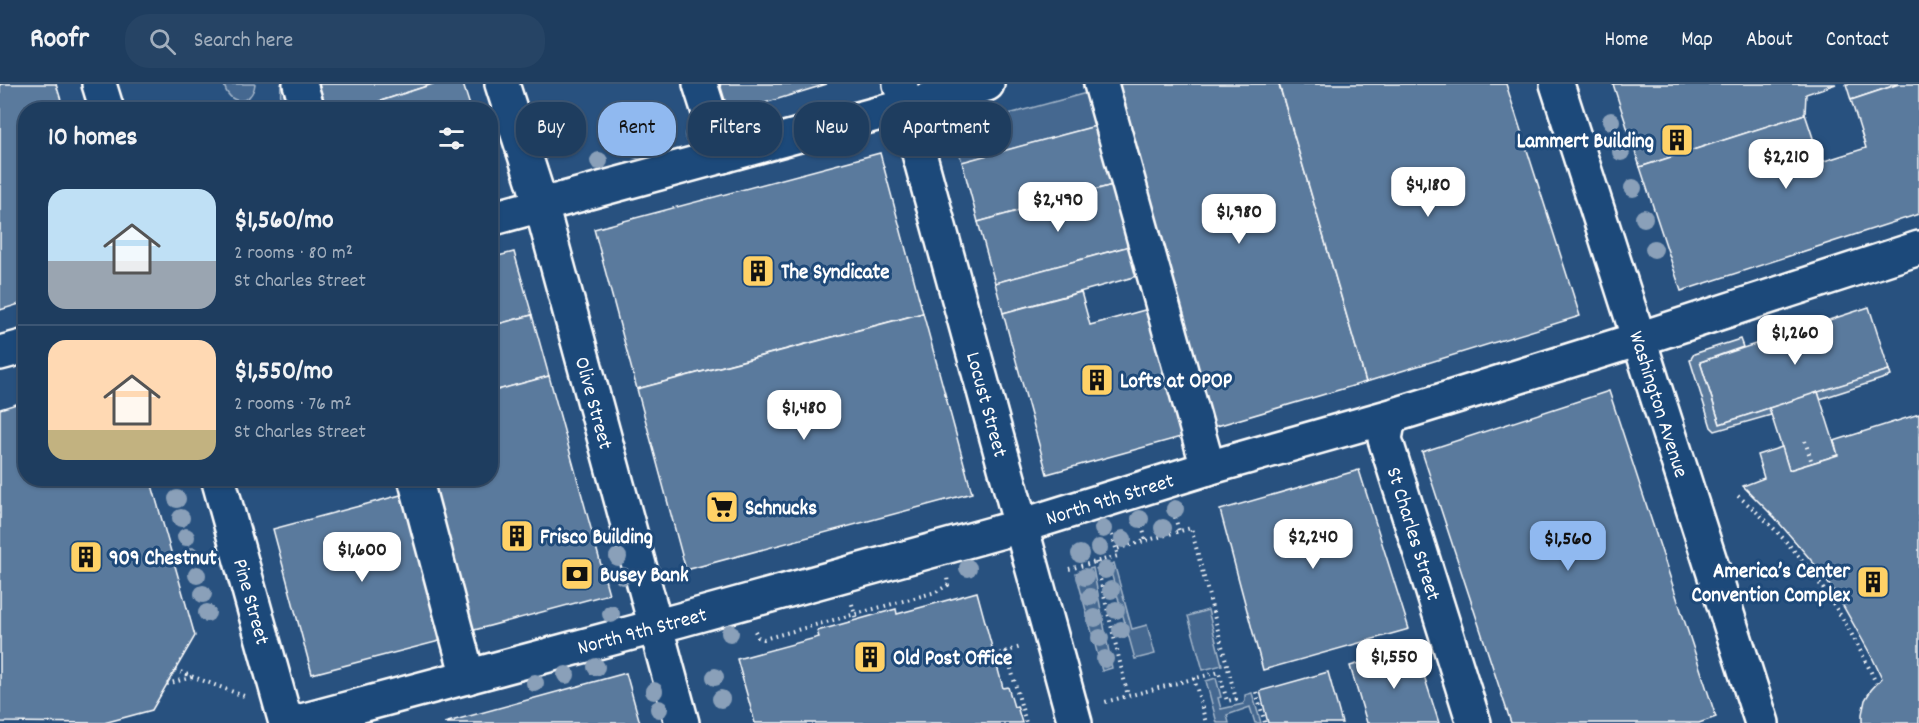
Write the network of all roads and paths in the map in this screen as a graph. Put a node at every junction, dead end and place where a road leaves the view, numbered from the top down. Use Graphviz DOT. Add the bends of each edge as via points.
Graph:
graph roads {
  1 [pos="99,84"];
  2 [pos="300,84"];
  3 [pos="502,84"];
  4 [pos="700,84"];
  5 [pos="987,84"];
  6 [pos="1101,84"];
  7 [pos="1557,84"];
  8 [pos="903,95"];
  9 [pos="105,102"];
  10 [pos="306,102"];
  11 [pos="706,102"];
  12 [pos="782,136"];
  13 [pos="723,156"];
  14 [pos="541,205"];
  15 [pos="498,217"];
  16 [pos="1919,248"];
  17 [pos="1639,339"];
  18 [pos="18,348"];
  19 [pos="0,353"];
  20 [pos="1395,415"];
  21 [pos="1805,441"];
  22 [pos="1812,463"];
  23 [pos="1208,468"];
  24 [pos="220,486"];
  25 [pos="417,486"];
  26 [pos="1738,496"];
  27 [pos="1175,517"];
  28 [pos="1021,526"];
  29 [pos="1142,526"];
  30 [pos="1179,531"];
  31 [pos="1112,535"];
  32 [pos="1146,541"];
  33 [pos="1116,549"];
  34 [pos="1096,562"];
  35 [pos="1069,569"];
  36 [pos="947,576"];
  37 [pos="852,604"];
  38 [pos="855,614"];
  39 [pos="856,620"];
  40 [pos="657,626"];
  41 [pos="754,630"];
  42 [pos="1021,647"];
  43 [pos="1006,651"];
  44 [pos="994,655"];
  45 [pos="175,670"];
  46 [pos="192,677"];
  47 [pos="468,677"];
  48 [pos="1194,678"];
  49 [pos="1876,683"];
  50 [pos="167,684"];
  51 [pos="1256,692"];
  52 [pos="244,696"];
  53 [pos="1128,696"];
  54 [pos="1105,702"];
  55 [pos="285,723"];
  56 [pos="294,723"];
  57 [pos="682,723"];
  58 [pos="1026,723"];
  59 [pos="1075,723"];
  60 [pos="1206,723"];
  61 [pos="1265,723"];
  62 [pos="1474,723"];
  63 [pos="1762,723"];
  1 -- 9 [label="street"];
  2 -- 10 [label="street"];
  3 -- 14 [label="street, Olive Street"];
  4 -- 11 [label="street"];
  5 -- 8 [label="street"];
  6 -- 23 [label="street"];
  7 -- 17 [label="street, Washington Avenue"];
  8 -- 12 [label="street"];
  8 -- 28 [label="street, Locust Street"];
  13 -- 14 [label="street"];
  14 -- 15 [label="street"];
  14 -- 40 [label="street, Olive Street"];
  16 -- 17 [label="street, North 9th Street"];
  17 -- 20 [label="street, North 9th Street"];
  17 -- 63 [label="street, Washington Avenue"];
  18 -- 19 [label="street"];
  20 -- 23 [label="street, North 9th Street"];
  20 -- 62 [label="street, St Charles Street" via="1388,423 1385,439"];
  21 -- 22 [label="path"];
  23 -- 28 [label="street, North 9th Street"];
  24 -- 55 [label="street, Pine Street"];
  25 -- 47 [label="street"];
  26 -- 49 [label="path" via="1769,522 1809,569 1851,634"];
  27 -- 30 [label="path"];
  28 -- 40 [label="street, North 9th Street"];
  28 -- 59 [label="street, Locust Street"];
  29 -- 32 [label="path"];
  30 -- 32 [label="path"];
  30 -- 48 [label="path" via="1191,528 1236,699 1227,701 1219,672"];
  31 -- 33 [label="path"];
  32 -- 33 [label="path"];
  33 -- 34 [label="path" via="1118,556"];
  34 -- 35 [label="path"];
  34 -- 53 [label="path"];
  36 -- 38 [label="path" via="948,585 942,590"];
  37 -- 38 [label="path"];
  38 -- 39 [label="path"];
  38 -- 41 [label="path" via="764,639 758,638"];
  40 -- 47 [label="street, North 9th Street"];
  40 -- 57 [label="street, Olive Street"];
  42 -- 43 [label="path"];
  43 -- 44 [label="path"];
  43 -- 58 [label="path"];
  45 -- 46 [label="path"];
  46 -- 50 [label="path"];
  46 -- 52 [label="path"];
  47 -- 56 [label="street, North 9th Street"];
  48 -- 53 [label="path"];
  48 -- 60 [label="path"];
  51 -- 61 [label="path"];
  53 -- 54 [label="path"];
}
